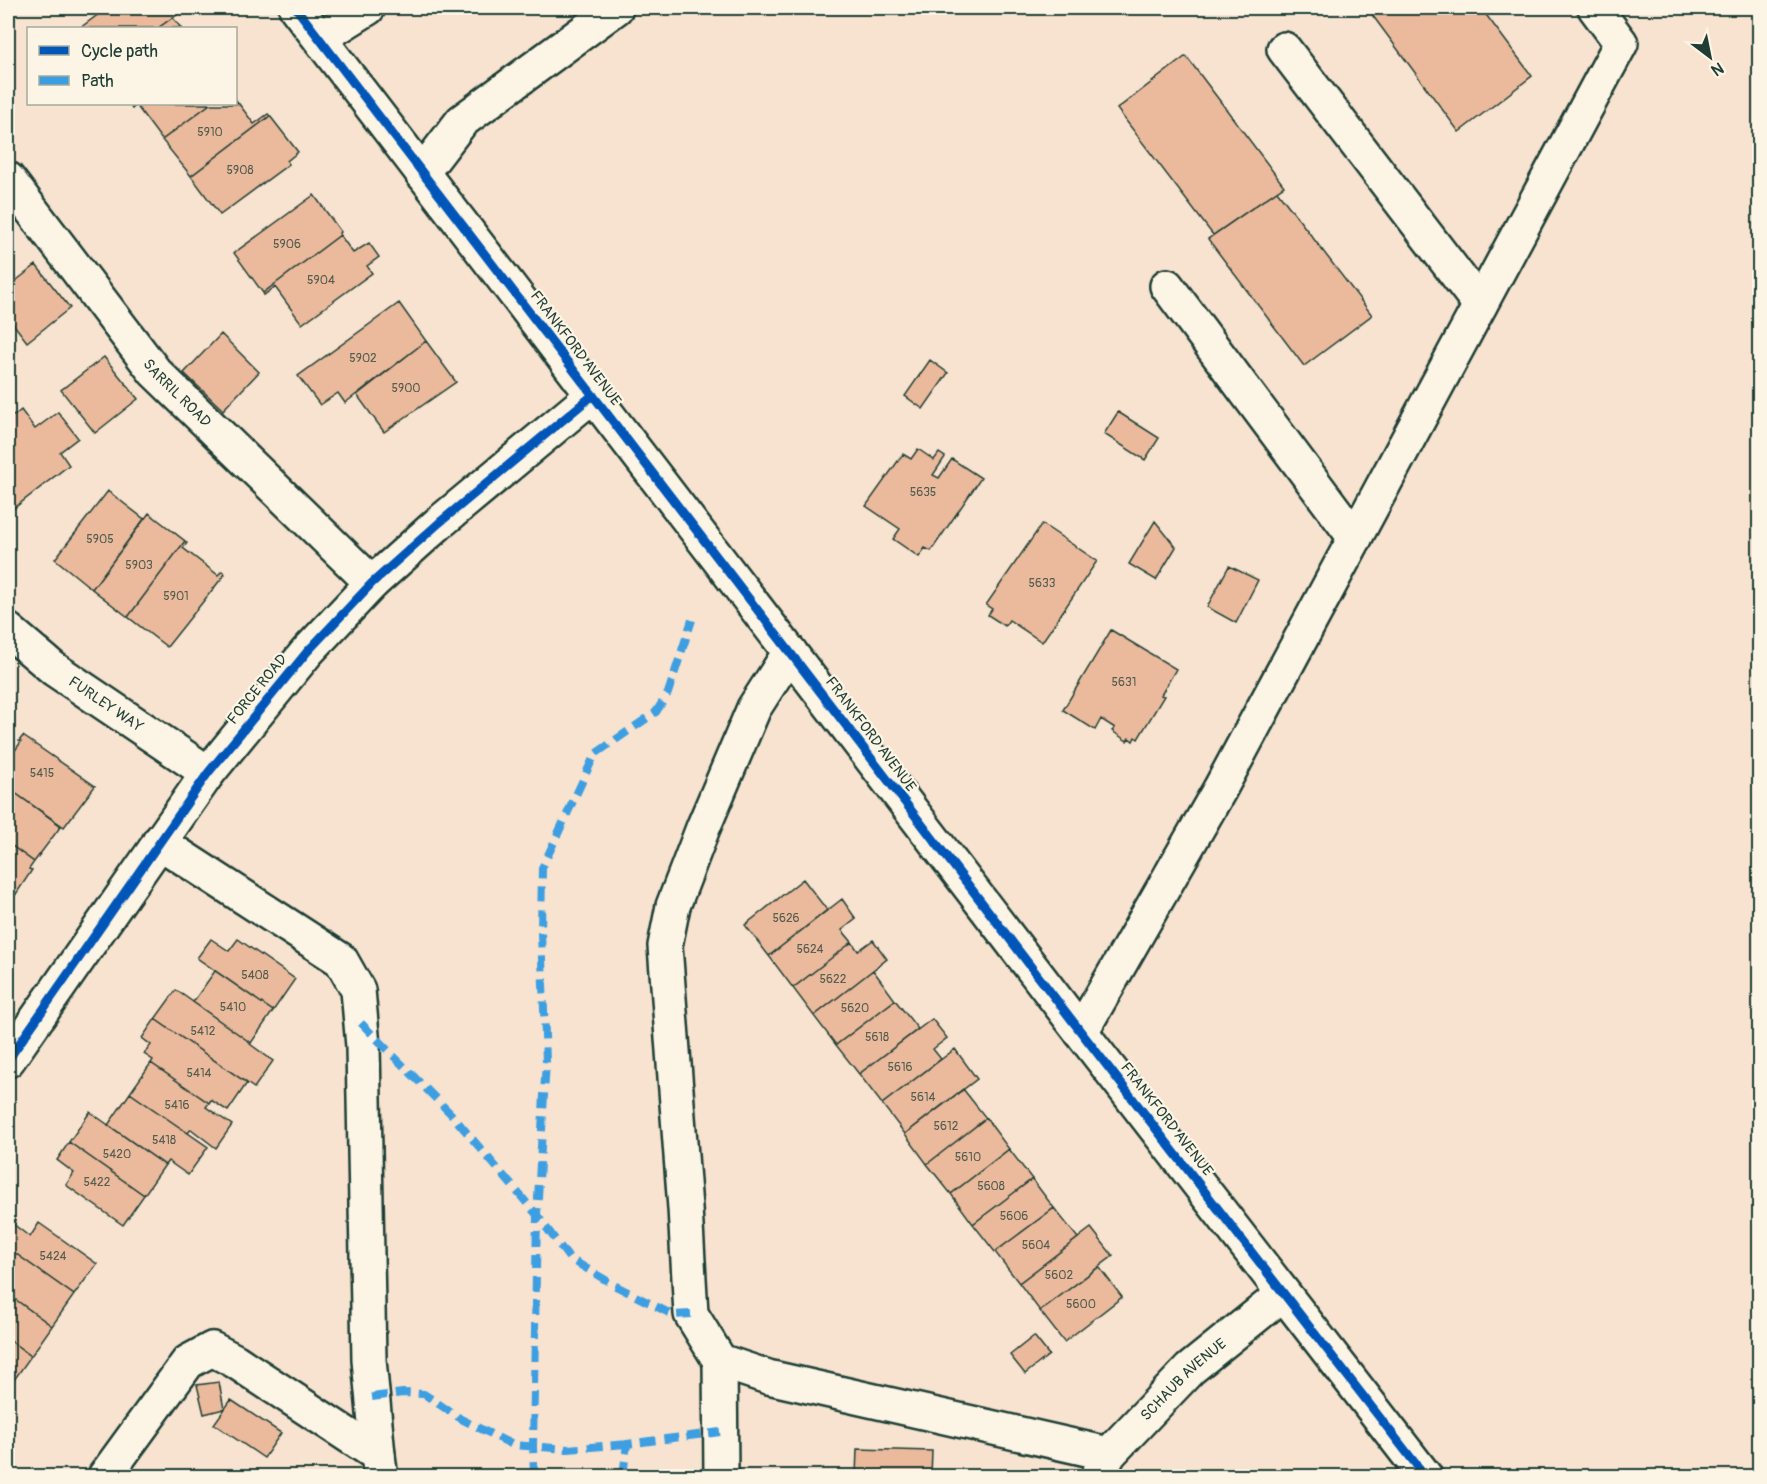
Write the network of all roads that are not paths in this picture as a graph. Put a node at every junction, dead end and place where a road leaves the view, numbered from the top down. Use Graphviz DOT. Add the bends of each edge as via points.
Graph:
graph roads {
  1 [pos="296,8"];
  2 [pos="368,8"];
  3 [pos="616,8"];
  4 [pos="1595,8"];
  5 [pos="320,39"];
  6 [pos="1284,49"];
  7 [pos="422,172"];
  8 [pos="8,179"];
  9 [pos="1167,285"];
  10 [pos="1480,305"];
  11 [pos="593,395"];
  12 [pos="1354,538"];
  13 [pos="372,583"];
  14 [pos="8,630"];
  15 [pos="790,652"];
  16 [pos="208,773"];
  17 [pos="159,842"];
  18 [pos="1081,1032"];
  19 [pos="8,1059"];
  20 [pos="1283,1294"];
  21 [pos="720,1361"];
  22 [pos="1104,1465"];
  23 [pos="379,1466"];
  24 [pos="105,1476"];
  25 [pos="721,1476"];
  26 [pos="1425,1476"];
  1 -- 5 [label="street, FRANKFORD AVENUE"];
  2 -- 5 [label="street"];
  3 -- 7 [label="street" via="462,121"];
  4 -- 10 [label="street" via="1621,43"];
  5 -- 7 [label="street, FRANKFORD AVENUE"];
  6 -- 10 [label="street"];
  7 -- 11 [label="street, FRANKFORD AVENUE"];
  8 -- 13 [label="street, SARRIL ROAD" via="155,372"];
  9 -- 12 [label="street"];
  10 -- 12 [label="street"];
  11 -- 13 [label="street, FORCE ROAD"];
  11 -- 15 [label="street, FRANKFORD AVENUE"];
  12 -- 18 [label="street" via="1220,789"];
  13 -- 16 [label="street, FORCE ROAD" via="307,652"];
  14 -- 16 [label="street, FURLEY WAY" via="54,669"];
  15 -- 18 [label="street, FRANKFORD AVENUE"];
  15 -- 21 [label="street" via="754,708 702,828 674,906 665,946 691,1314"];
  16 -- 17 [label="street, FORCE ROAD"];
  17 -- 19 [label="street, FORCE ROAD"];
  17 -- 23 [label="street" via="341,960 358,990 363,1046 369,1360"];
  18 -- 20 [label="street, FRANKFORD AVENUE"];
  20 -- 22 [label="street, SCHAUB AVENUE" via="1190,1369"];
  20 -- 26 [label="street, FRANKFORD AVENUE"];
  21 -- 22 [label="street"];
  21 -- 25 [label="street"];
  23 -- 24 [label="street" via="212,1348 188,1362"];
}
